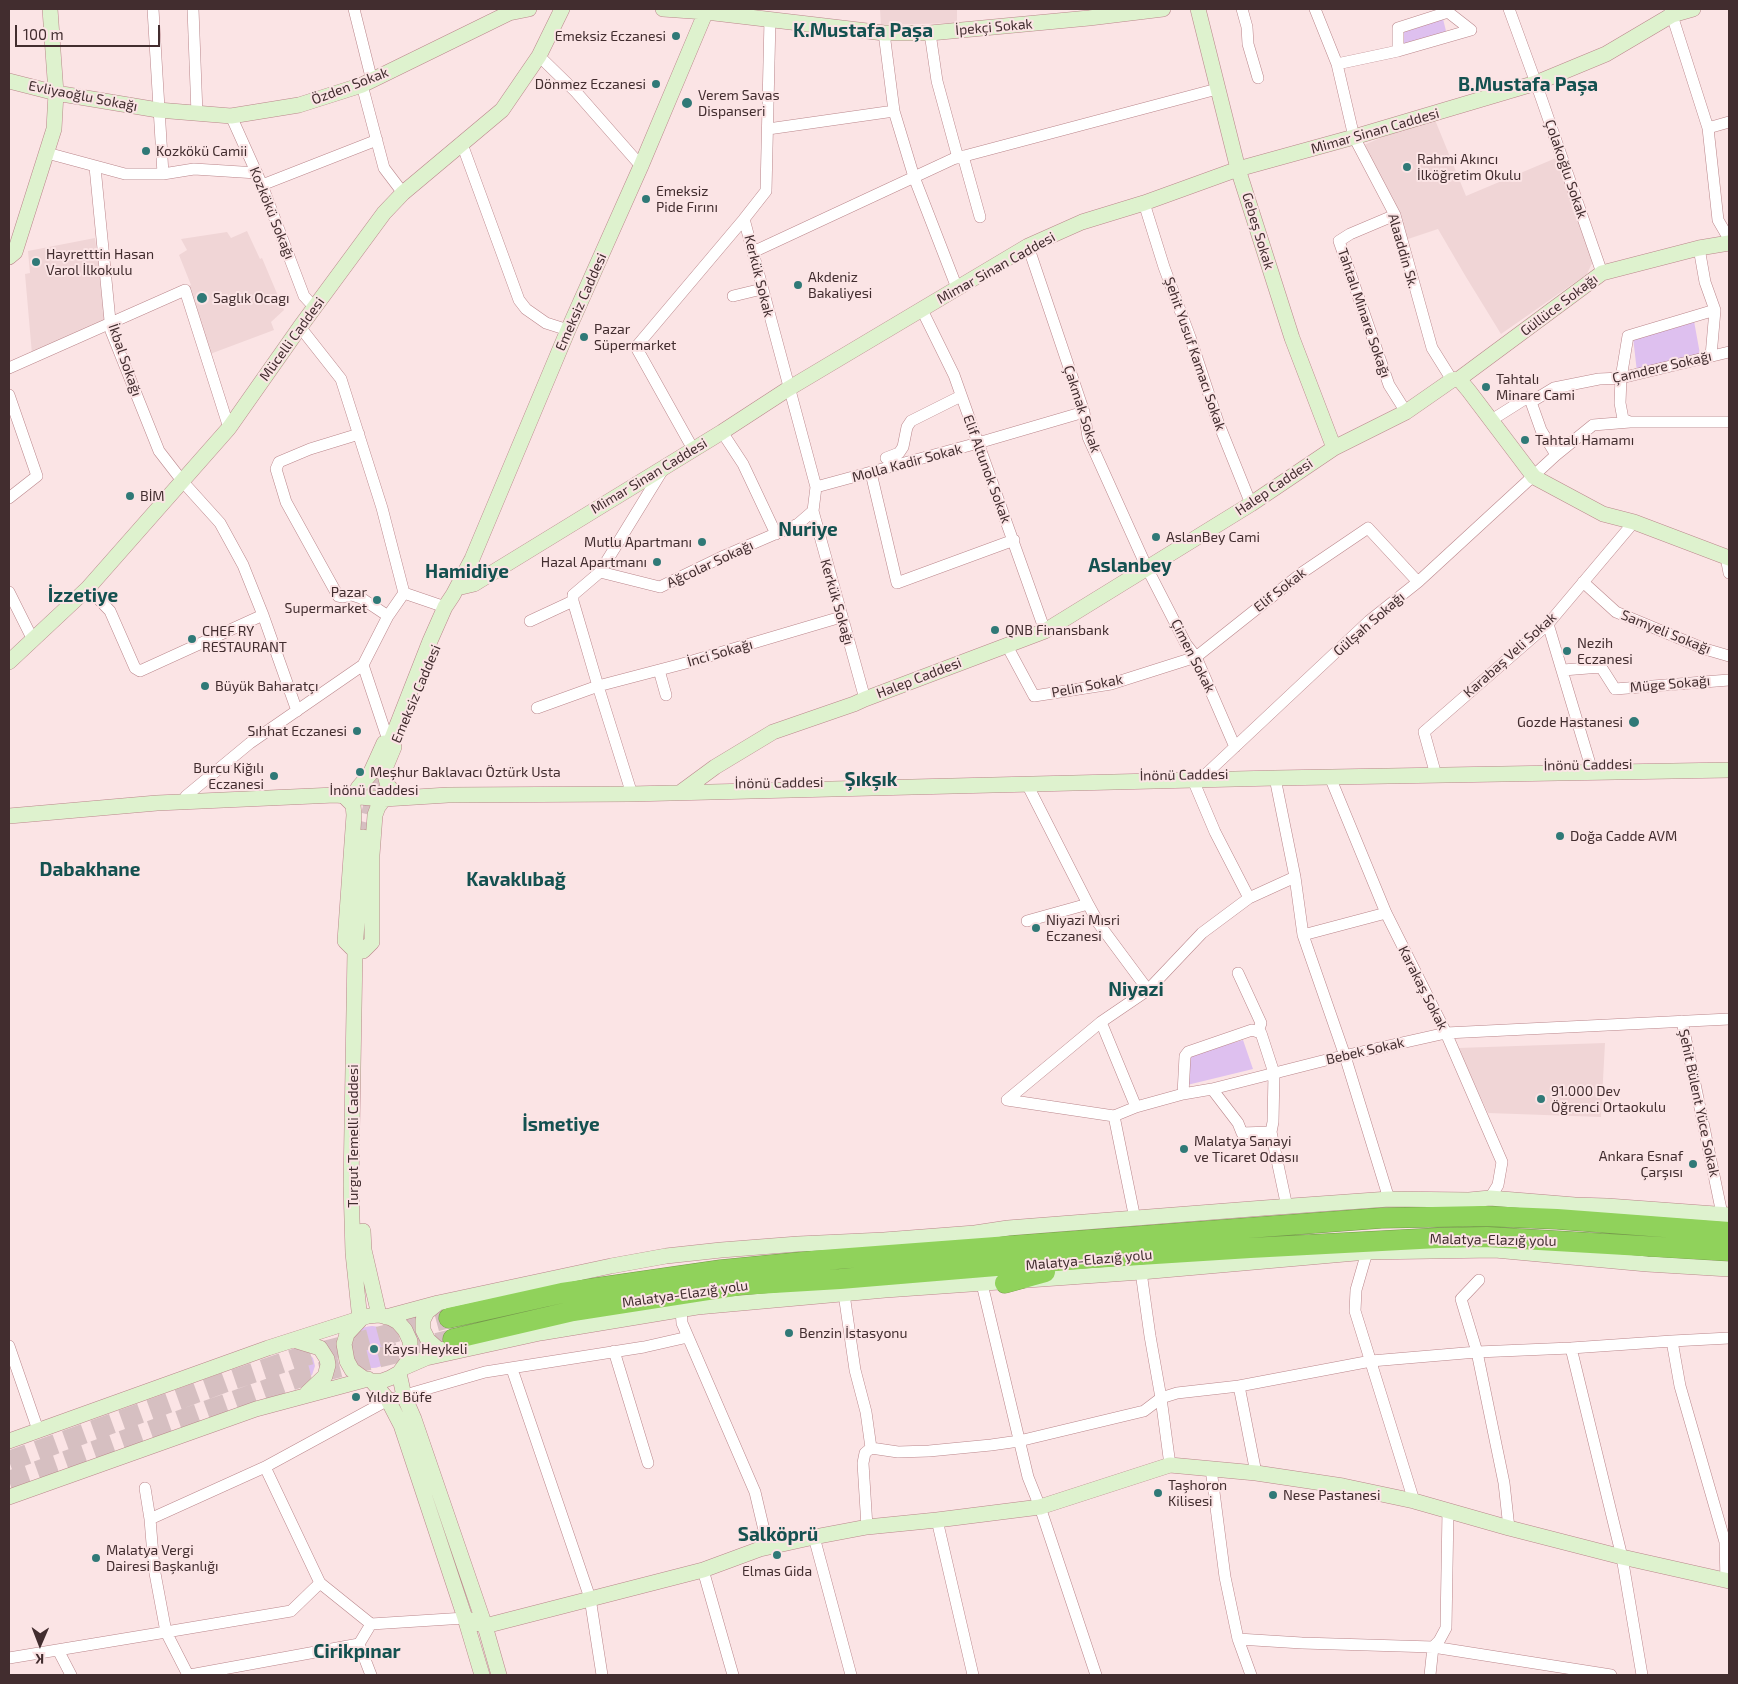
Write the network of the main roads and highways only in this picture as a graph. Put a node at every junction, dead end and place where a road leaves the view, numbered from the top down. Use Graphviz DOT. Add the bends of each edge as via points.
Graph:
graph roads {
  1 [pos="50,9"];
  2 [pos="529,9"];
  3 [pos="562,9"];
  4 [pos="663,9"];
  5 [pos="1163,9"];
  6 [pos="1198,9"];
  7 [pos="1693,9"];
  8 [pos="707,10"];
  9 [pos="508,11"];
  10 [pos="1671,12"];
  11 [pos="1088,14"];
  12 [pos="9,81"];
  13 [pos="56,93"];
  14 [pos="158,110"];
  15 [pos="1238,169"];
  16 [pos="1729,241"];
  17 [pos="9,257"];
  18 [pos="1456,379"];
  19 [pos="1334,448"];
  20 [pos="1728,557"];
  21 [pos="452,597"];
  22 [pos="9,662"];
  23 [pos="384,759"];
  24 [pos="1729,763"];
  25 [pos="1729,770"];
  26 [pos="1200,777"];
  27 [pos="358,788"];
  28 [pos="686,788"];
  29 [pos="388,795"];
  30 [pos="344,796"];
  31 [pos="9,807"];
  32 [pos="354,815"];
  33 [pos="375,815"];
  34 [pos="9,816"];
  35 [pos="359,951"];
  36 [pos="1548,1203"];
  37 [pos="1727,1220"];
  38 [pos="1099,1221"];
  39 [pos="1617,1223"];
  40 [pos="1554,1240"];
  41 [pos="1006,1246"];
  42 [pos="1729,1252"];
  43 [pos="1092,1258"];
  44 [pos="1647,1264"];
  45 [pos="1729,1269"];
  46 [pos="1005,1283"];
  47 [pos="443,1311"];
  48 [pos="382,1316"];
  49 [pos="360,1320"];
  50 [pos="294,1340"];
  51 [pos="453,1345"];
  52 [pos="401,1371"];
  53 [pos="370,1380"];
  54 [pos="304,1396"];
  55 [pos="9,1441"];
  56 [pos="9,1497"];
  57 [pos="1728,1581"];
  58 [pos="465,1618"];
  59 [pos="485,1626"];
  60 [pos="482,1675"];
  61 [pos="499,1675"];
  1 -- 13 [label="main road"];
  2 -- 9 [label="main road, Özden Sokak"];
  3 -- 22 [label="main road, Mücelli Caddesi" via="539,56 502,110 403,193 384,213 229,428 88,588"];
  4 -- 8 [label="main road"];
  5 -- 11 [label="main road, İpekçi Sokak"];
  6 -- 15 [label="main road, Gebeş Sokak"];
  7 -- 10 [label="main road, Mimar Sinan Caddesi"];
  8 -- 11 [label="main road, İpekçi Sokak" via="884,33 930,32"];
  8 -- 21 [label="main road, Emeksiz Caddesi" via="472,560"];
  9 -- 14 [label="main road, Özden Sokak" via="367,83 299,105 231,116"];
  10 -- 15 [label="main road, Mimar Sinan Caddesi" via="1614,50 1536,83"];
  12 -- 13 [label="main road, Evliyaoğlu Sokağı"];
  13 -- 14 [label="main road, Evliyaoğlu Sokağı"];
  13 -- 17 [label="main road" via="54,129 15,252"];
  15 -- 19 [label="main road, Gebeş Sokak" via="1292,338"];
  15 -- 21 [label="main road, Mimar Sinan Caddesi" via="1082,222 1028,246 788,388 722,432"];
  16 -- 18 [label="main road, Güllüce Sokağı" via="1602,274"];
  18 -- 19 [label="main road, Halep Caddesi" via="1406,412"];
  18 -- 20 [label="main road" via="1534,478 1603,514 1634,522"];
  19 -- 28 [label="main road, Halep Caddesi" via="1250,504 1045,630 773,732"];
  21 -- 23 [label="main road, Emeksiz Caddesi" via="448,620"];
  21 -- 23 [label="main road, Emeksiz Caddesi" via="433,623 387,736"];
  23 -- 27 [label="main road, Emeksiz Caddesi"];
  23 -- 29 [label="main road, Emeksiz Caddesi"];
  24 -- 26 [label="main road, İnönü Caddesi" via="1434,768"];
  25 -- 26 [label="main road, İnönü Caddesi"];
  26 -- 28 [label="main road, İnönü Caddesi"];
  26 -- 28 [label="main road, İnönü Caddesi" via="1027,784"];
  27 -- 29 [label="main road, İnönü Caddesi"];
  27 -- 31 [label="main road, İnönü Caddesi"];
  28 -- 29 [label="main road, İnönü Caddesi" via="448,789"];
  28 -- 29 [label="main road, İnönü Caddesi" via="630,794"];
  29 -- 30 [label="main road"];
  29 -- 33 [label="main road, Turgut Temelli Caddesi"];
  30 -- 32 [label="main road" via="353,805"];
  30 -- 34 [label="main road" via="157,803"];
  32 -- 33 [label="main road" via="367,811"];
  32 -- 35 [label="main road, Turgut Temelli Caddesi" via="345,941"];
  33 -- 35 [label="main road, Turgut Temelli Caddesi" via="372,942"];
  35 -- 35 [label="main road, Turgut Temelli Caddesi" via="363,838"];
  35 -- 48 [label="main road, Turgut Temelli Caddesi" via="364,1250"];
  35 -- 49 [label="main road, Turgut Temelli Caddesi" via="351,1185"];
  36 -- 37 [label="main road"];
  36 -- 38 [label="main road" via="1490,1198 1389,1199"];
  36 -- 39 [label="main road"];
  37 -- 39 [label="highway"];
  38 -- 41 [label="main road" via="1086,1230 1023,1236"];
  38 -- 47 [label="main road" via="666,1256 611,1266"];
  39 -- 41 [label="highway" via="1483,1216 1381,1218"];
  40 -- 42 [label="highway, Malatya-Elazığ yolu"];
  40 -- 43 [label="highway, Malatya-Elazığ yolu" via="1438,1238"];
  40 -- 44 [label="main road"];
  41 -- 47 [label="highway" via="711,1271"];
  43 -- 46 [label="highway"];
  43 -- 51 [label="highway, Malatya-Elazığ yolu" via="740,1285 573,1312"];
  44 -- 45 [label="main road"];
  44 -- 46 [label="main road" via="1495,1250 1367,1252"];
  46 -- 51 [label="main road" via="697,1307"];
  47 -- 48 [label="main road"];
  47 -- 51 [label="main road" via="427,1312 423,1330 438,1349"];
  48 -- 49 [label="main road" via="368,1316"];
  48 -- 52 [label="main road" via="398,1322 410,1341 410,1355"];
  49 -- 50 [label="main road"];
  49 -- 53 [label="main road" via="347,1334 344,1350 352,1370"];
  50 -- 54 [label="main road" via="320,1348 327,1359 325,1376"];
  50 -- 55 [label="main road"];
  51 -- 52 [label="main road"];
  52 -- 53 [label="main road" via="382,1381"];
  52 -- 59 [label="main road" via="404,1396"];
  53 -- 54 [label="main road"];
  53 -- 58 [label="main road" via="388,1400 401,1425"];
  54 -- 56 [label="main road" via="256,1409"];
  57 -- 59 [label="main road" via="1343,1486 1170,1465 1040,1506 814,1536 768,1547 702,1570"];
  58 -- 59 [label="main road"];
  58 -- 60 [label="main road"];
  59 -- 61 [label="main road"];
}
